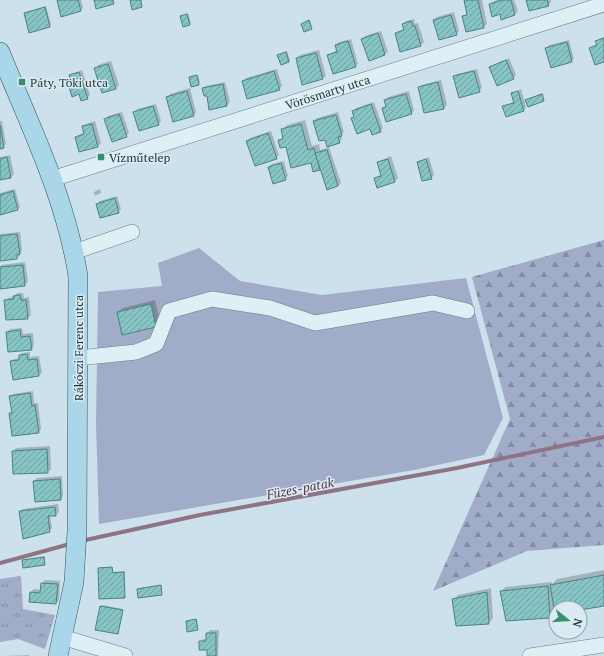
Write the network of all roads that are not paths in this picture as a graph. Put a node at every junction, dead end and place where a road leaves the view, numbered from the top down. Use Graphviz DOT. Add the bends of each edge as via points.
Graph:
graph roads {
  1 [pos="604,4"];
  2 [pos="0,52"];
  3 [pos="52,179"];
  4 [pos="132,232"];
  5 [pos="74,252"];
  6 [pos="466,311"];
  7 [pos="78,358"];
  8 [pos="62,637"];
  9 [pos="604,645"];
  10 [pos="58,656"];
  11 [pos="125,656"];
  12 [pos="534,656"];
  1 -- 3 [label="street, Vörösmarty utca"];
  2 -- 3 [label="main road, Rákóczi Ferenc utca"];
  3 -- 5 [label="main road, Rákóczi Ferenc utca"];
  4 -- 5 [label="street"];
  5 -- 7 [label="main road, Rákóczi Ferenc utca" via="79,301"];
  6 -- 7 [label="street" via="433,303 315,323 270,308 212,299 169,311 156,344 136,352"];
  7 -- 8 [label="main road, Rákóczi Ferenc utca" via="78,532 74,582"];
  8 -- 10 [label="main road, Rákóczi Ferenc utca"];
  8 -- 11 [label="street"];
  9 -- 12 [label="street"];
}
